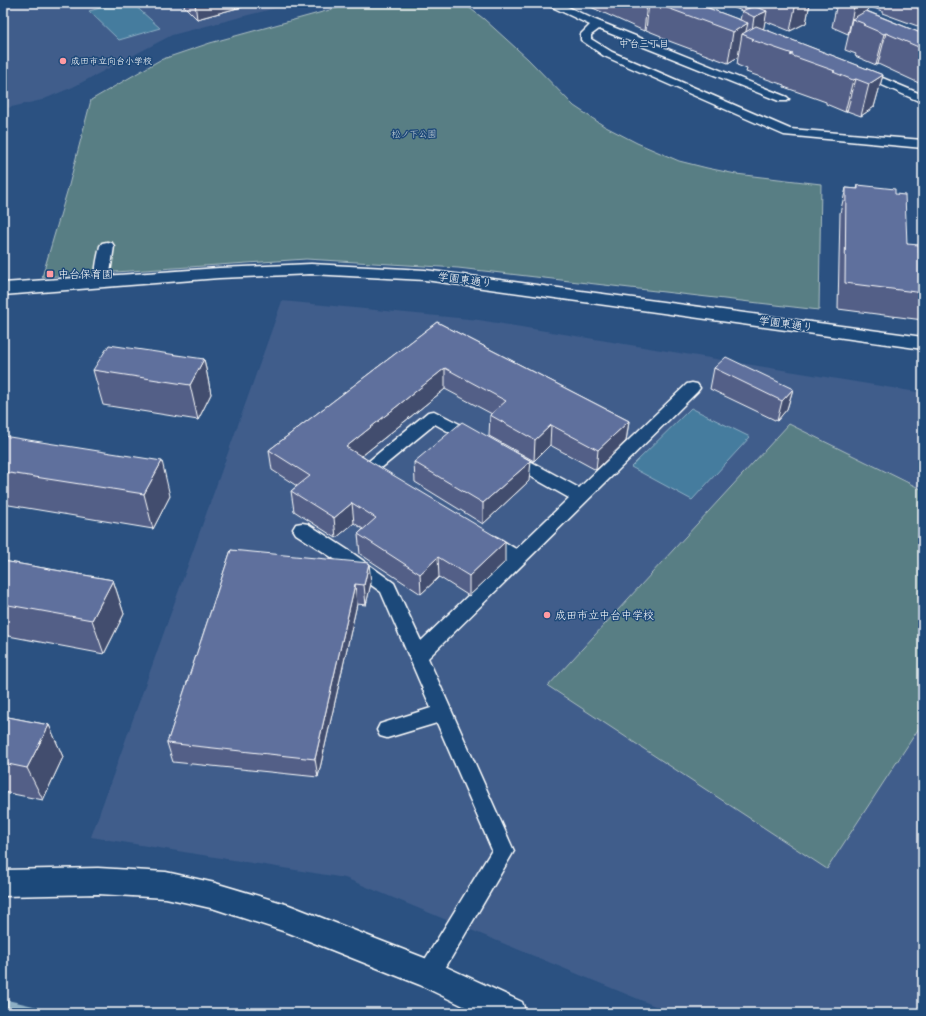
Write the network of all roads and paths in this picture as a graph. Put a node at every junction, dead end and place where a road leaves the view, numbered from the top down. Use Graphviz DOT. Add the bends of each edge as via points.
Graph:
graph roads {
  1 [pos="552,3"];
  2 [pos="598,24"];
  3 [pos="850,67"];
  4 [pos="923,98"];
  5 [pos="754,117"];
  6 [pos="923,144"];
  7 [pos="107,246"];
  8 [pos="104,282"];
  9 [pos="3,289"];
  10 [pos="923,343"];
  11 [pos="692,388"];
  12 [pos="396,486"];
  13 [pos="581,497"];
  14 [pos="302,530"];
  15 [pos="470,531"];
  16 [pos="518,559"];
  17 [pos="417,657"];
  18 [pos="442,713"];
  19 [pos="387,730"];
  20 [pos="3,884"];
  21 [pos="430,974"];
  22 [pos="511,1013"];
  1 -- 2 [label="lane"];
  2 -- 5 [label="lane" via="586,34 586,40 608,54"];
  2 -- 5 [label="lane" via="783,99"];
  3 -- 4 [label="lane"];
  5 -- 6 [label="lane" via="788,132"];
  7 -- 8 [label="lane"];
  8 -- 9 [label="street, 学園東通り"];
  8 -- 10 [label="street, 学園東通り" via="310,269 425,275"];
  11 -- 13 [label="lane"];
  12 -- 13 [label="lane" via="369,470 434,416"];
  13 -- 16 [label="lane"];
  14 -- 17 [label="lane" via="388,588"];
  15 -- 16 [label="lane"];
  16 -- 17 [label="lane"];
  17 -- 18 [label="lane"];
  18 -- 19 [label="lane"];
  18 -- 21 [label="lane" via="503,850"];
  20 -- 21 [label="street" via="47,881 106,882 166,886 216,896 289,919"];
  21 -- 22 [label="street"];
}
